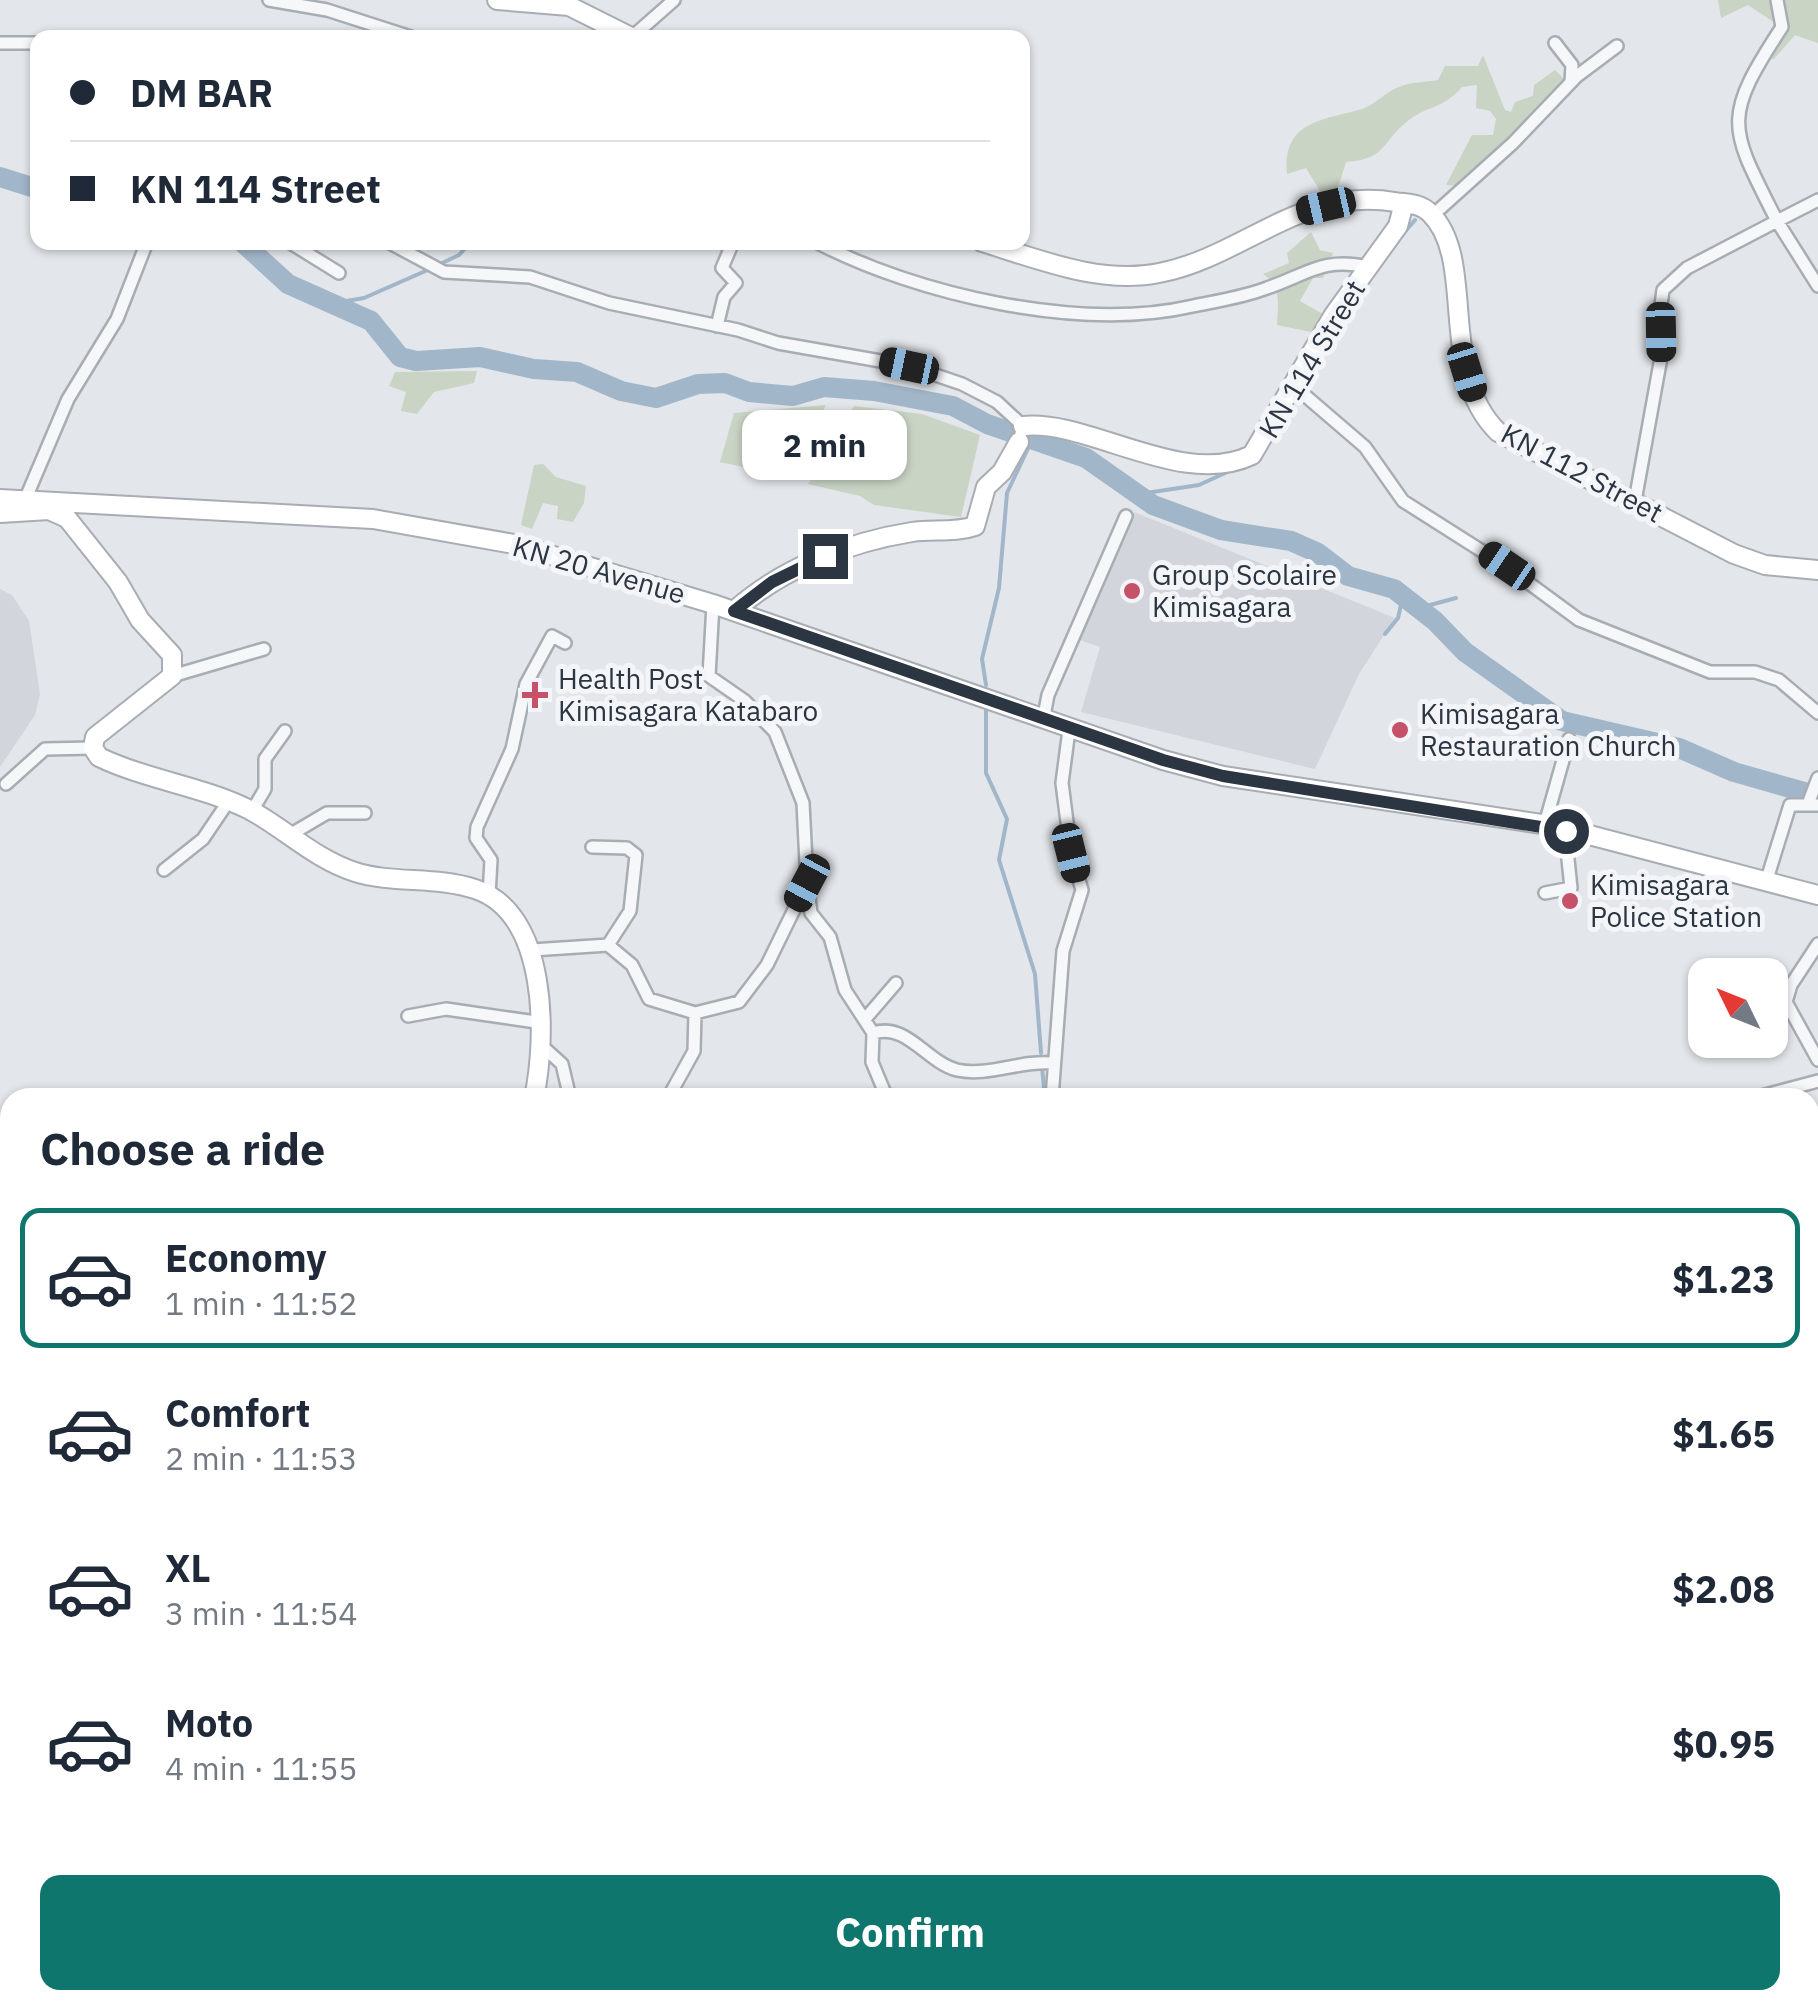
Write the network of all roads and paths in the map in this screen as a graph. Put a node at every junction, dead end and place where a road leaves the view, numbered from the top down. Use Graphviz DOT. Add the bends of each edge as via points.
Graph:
graph roads {
  1 [pos="269,0"];
  2 [pos="497,0"];
  3 [pos="674,0"];
  4 [pos="1776,0"];
  5 [pos="389,30"];
  6 [pos="618,30"];
  7 [pos="640,30"];
  8 [pos="30,43"];
  9 [pos="1556,43"];
  10 [pos="0,44"];
  11 [pos="1616,46"];
  12 [pos="1572,82"];
  13 [pos="1818,200"];
  14 [pos="1404,203"];
  15 [pos="1432,215"];
  16 [pos="1776,222"];
  17 [pos="144,250"];
  18 [pos="302,250"];
  19 [pos="403,250"];
  20 [pos="730,250"];
  21 [pos="835,250"];
  22 [pos="1010,250"];
  23 [pos="1368,267"];
  24 [pos="339,273"];
  25 [pos="1818,286"];
  26 [pos="717,326"];
  27 [pos="1294,386"];
  28 [pos="1021,434"];
  29 [pos="0,498"];
  30 [pos="25,500"];
  31 [pos="1635,501"];
  32 [pos="0,513"];
  33 [pos="1126,516"];
  34 [pos="1818,570"];
  35 [pos="713,604"];
  36 [pos="734,611"];
  37 [pos="564,643"];
  38 [pos="264,649"];
  39 [pos="172,676"];
  40 [pos="1818,713"];
  41 [pos="1042,721"];
  42 [pos="1069,730"];
  43 [pos="285,731"];
  44 [pos="1570,738"];
  45 [pos="93,748"];
  46 [pos="1817,780"];
  47 [pos="6,784"];
  48 [pos="228,802"];
  49 [pos="1812,803"];
  50 [pos="252,812"];
  51 [pos="365,813"];
  52 [pos="1545,824"];
  53 [pos="1566,831"];
  54 [pos="288,836"];
  55 [pos="592,846"];
  56 [pos="164,870"];
  57 [pos="1767,879"];
  58 [pos="807,883"];
  59 [pos="1545,893"];
  60 [pos="1818,895"];
  61 [pos="489,896"];
  62 [pos="1818,944"];
  63 [pos="608,945"];
  64 [pos="532,950"];
  65 [pos="896,984"];
  66 [pos="694,1014"];
  67 [pos="408,1016"];
  68 [pos="865,1018"];
  69 [pos="543,1023"];
  70 [pos="872,1033"];
  71 [pos="542,1046"];
  72 [pos="1818,1060"];
  73 [pos="1052,1063"];
  74 [pos="1818,1081"];
  75 [pos="536,1088"];
  76 [pos="568,1088"];
  77 [pos="674,1088"];
  78 [pos="883,1088"];
  79 [pos="1052,1088"];
  80 [pos="1792,1088"];
  1 -- 5 [label="street"];
  2 -- 6 [label="street" via="568,6"];
  3 -- 7 [label="street"];
  4 -- 16 [label="street" via="1782,27 1744,90 1736,117 1746,161"];
  8 -- 10 [label="street"];
  9 -- 12 [label="street" via="1572,65"];
  11 -- 12 [label="street"];
  12 -- 15 [label="street"];
  13 -- 16 [label="street"];
  14 -- 15 [label="street"];
  14 -- 22 [label="street" via="1349,200 1302,211 1188,264 1138,276 1092,273"];
  14 -- 23 [label="street, KN 114 Street" via="1398,226"];
  15 -- 31 [label="street, KN 112 Street" via="1452,251 1460,341 1487,422"];
  16 -- 25 [label="street"];
  16 -- 31 [label="street" via="1703,258 1663,290 1662,352"];
  17 -- 30 [label="street"];
  18 -- 24 [label="street"];
  19 -- 26 [label="street" via="444,272 530,276 609,303"];
  20 -- 26 [label="street" via="722,268 736,282 724,297"];
  21 -- 23 [label="street" via="1011,307 1088,315 1191,307 1263,290 1334,261"];
  23 -- 27 [label="street, KN 114 Street"];
  26 -- 28 [label="street" via="805,350 909,366 962,384 996,402"];
  27 -- 28 [label="street, KN 114 Street" via="1258,449 1242,460 1180,460 1070,432"];
  27 -- 40 [label="street" via="1353,434 1402,501 1579,620 1710,672 1755,672 1779,680"];
  28 -- 36 [label="street" via="1002,472 986,486 975,526 902,534 834,553 772,582"];
  29 -- 30 [label="street, KN 20 Avenue"];
  30 -- 35 [label="street, KN 20 Avenue" via="414,524 514,544"];
  31 -- 34 [label="street, KN 112 Street" via="1734,554 1765,565"];
  32 -- 39 [label="street" via="49,510 67,518 140,620 167,644"];
  33 -- 41 [label="street"];
  35 -- 36 [label="street, KN 20 Avenue"];
  35 -- 58 [label="street" via="707,671 775,732 803,803"];
  36 -- 41 [label="street, KN 20 Avenue"];
  37 -- 61 [label="street" via="552,636 526,684 512,748 477,827 476,838 491,860"];
  38 -- 39 [label="street"];
  39 -- 45 [label="street" via="110,722"];
  41 -- 42 [label="street, KN 20 Avenue"];
  42 -- 52 [label="street, KN 20 Avenue" via="1223,776"];
  42 -- 73 [label="street" via="1062,783 1082,890 1062,951"];
  43 -- 50 [label="street" via="265,759 265,789"];
  44 -- 52 [label="street"];
  45 -- 47 [label="street" via="45,749"];
  45 -- 48 [label="street" via="112,764"];
  46 -- 49 [label="street"];
  48 -- 50 [label="street"];
  48 -- 56 [label="street" via="203,839"];
  49 -- 57 [label="street" via="1788,808"];
  50 -- 54 [label="street"];
  51 -- 54 [label="street" via="327,812"];
  52 -- 53 [label="street, KN 20 Avenue"];
  53 -- 57 [label="street, KN 20 Avenue"];
  53 -- 59 [label="street" via="1578,886"];
  54 -- 61 [label="street" via="355,872 464,886"];
  55 -- 63 [label="street" via="636,854 630,911"];
  57 -- 60 [label="street, KN 20 Avenue"];
  58 -- 66 [label="street" via="753,987 729,1008"];
  58 -- 68 [label="street" via="811,913 830,937 845,990"];
  61 -- 64 [label="street" via="515,916"];
  62 -- 72 [label="street" via="1786,1002"];
  63 -- 64 [label="street"];
  63 -- 66 [label="street" via="632,965 649,999"];
  64 -- 69 [label="street"];
  65 -- 68 [label="street"];
  66 -- 77 [label="street" via="694,1051"];
  67 -- 69 [label="street" via="446,1009"];
  68 -- 70 [label="street"];
  69 -- 71 [label="street"];
  70 -- 73 [label="street" via="905,1036 957,1070"];
  70 -- 78 [label="street" via="872,1062"];
  71 -- 75 [label="street"];
  71 -- 76 [label="street" via="562,1064"];
  73 -- 79 [label="street"];
  74 -- 80 [label="street"];
}
